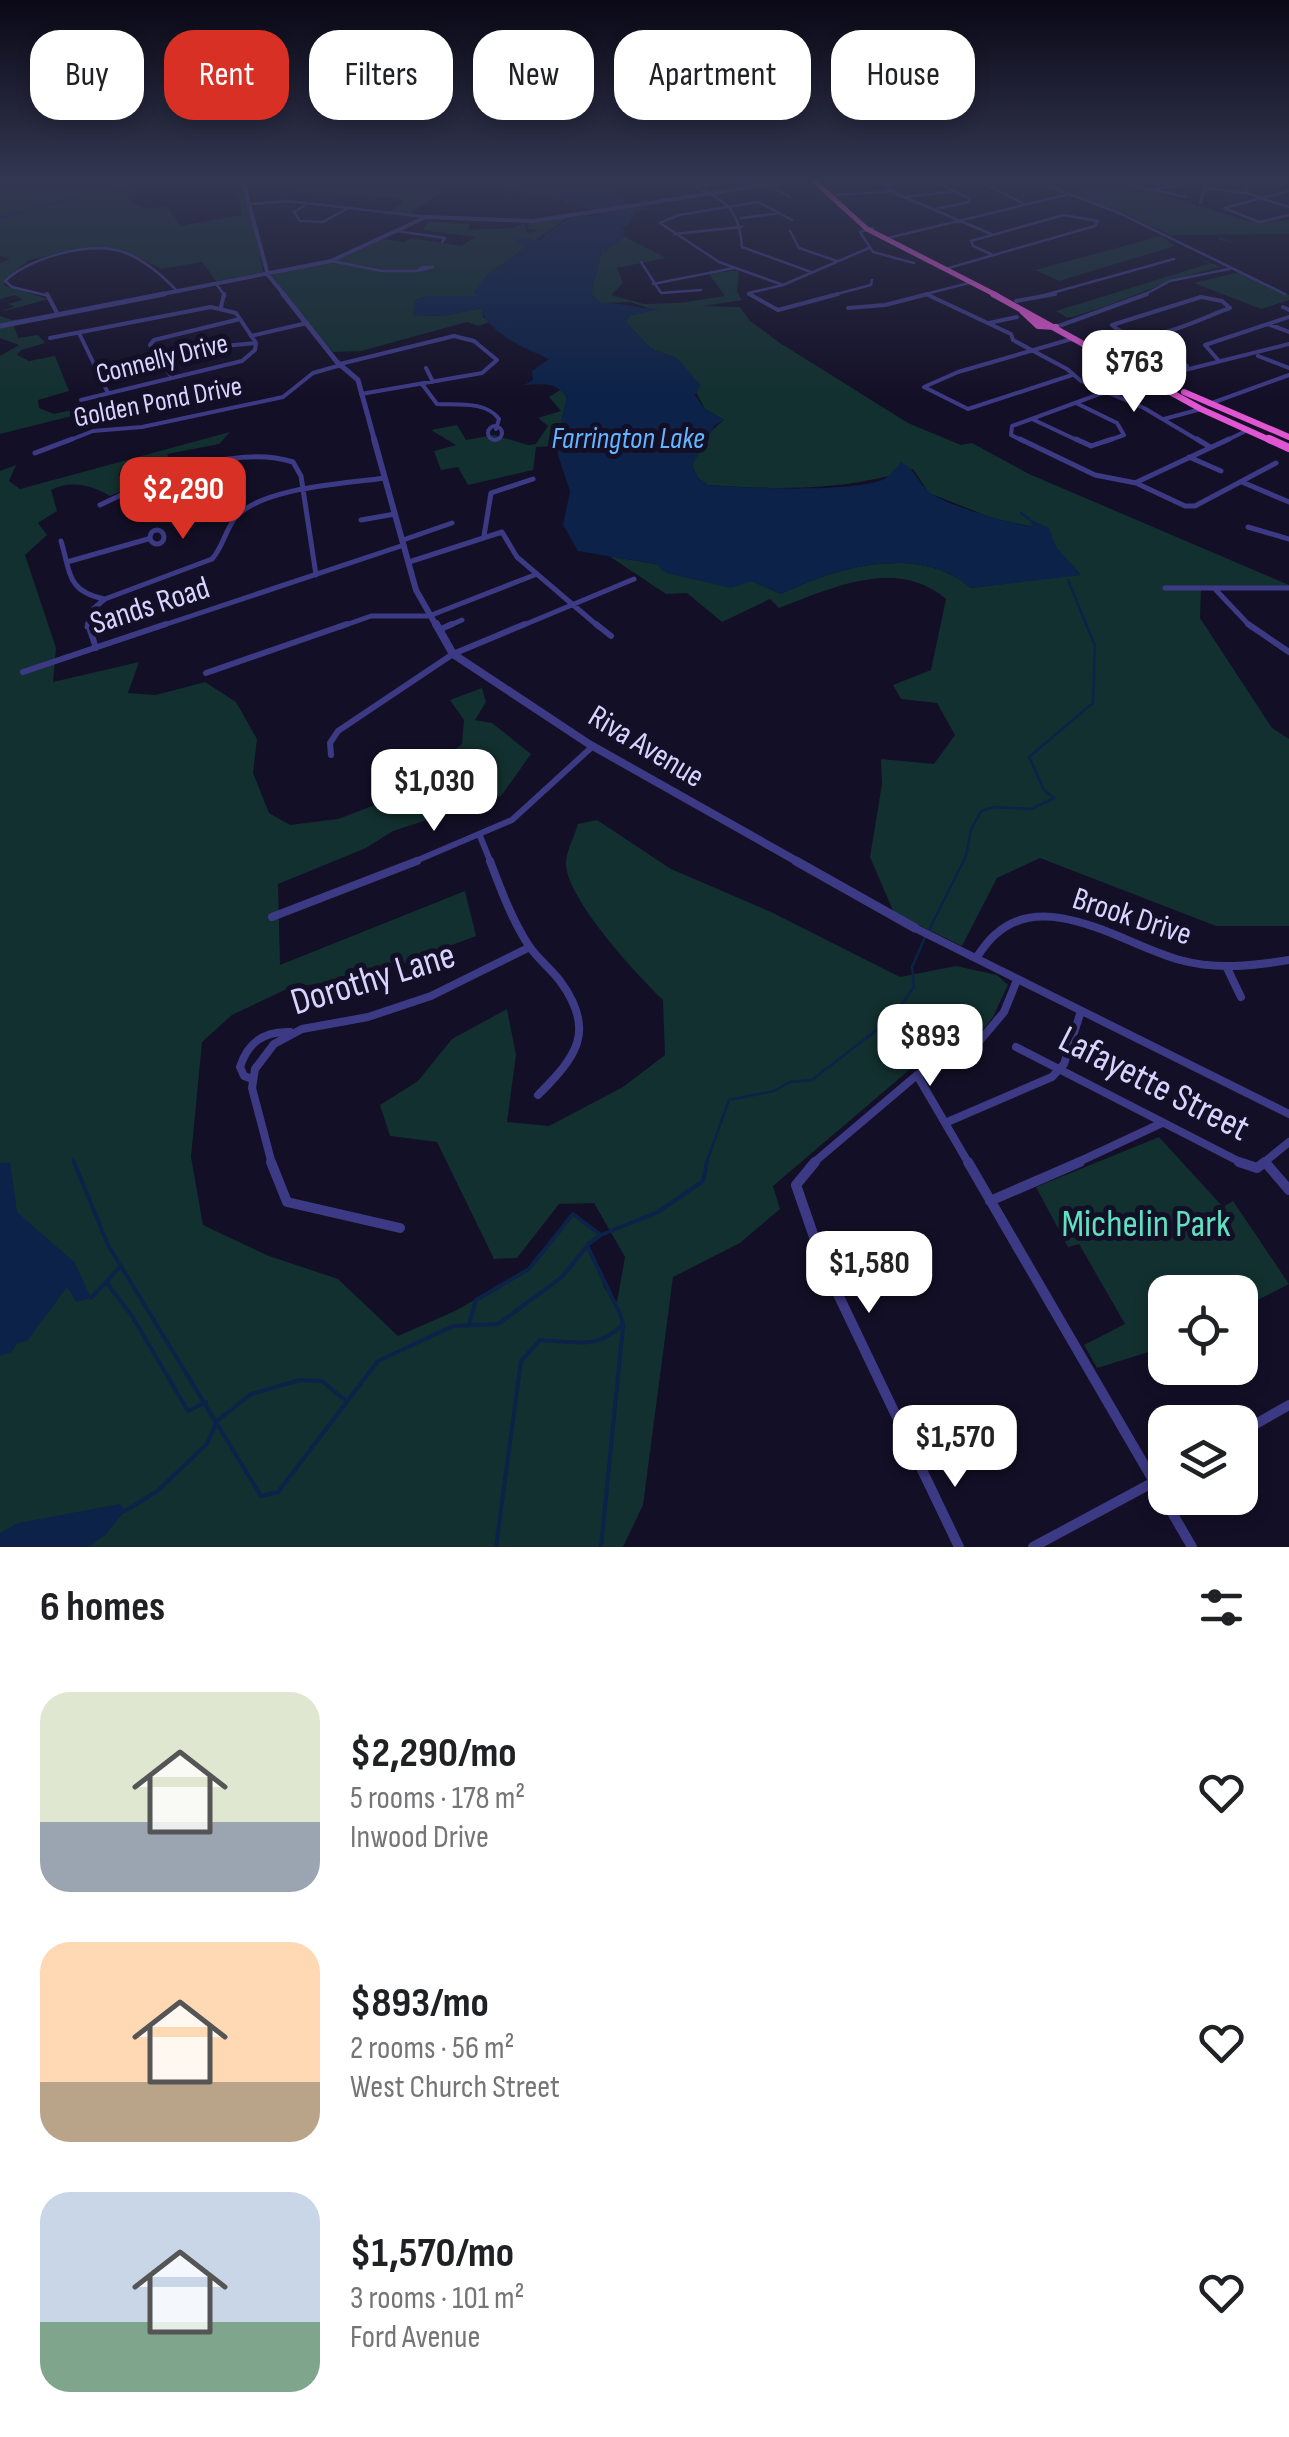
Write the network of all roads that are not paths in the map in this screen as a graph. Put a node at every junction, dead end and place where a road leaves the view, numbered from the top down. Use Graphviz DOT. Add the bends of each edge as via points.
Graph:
graph roads {
  1 [pos="78,253"];
  2 [pos="124,253"];
  3 [pos="263,253"];
  4 [pos="349,253"];
  5 [pos="708,253"];
  6 [pos="755,253"];
  7 [pos="815,253"];
  8 [pos="856,253"];
  9 [pos="877,253"];
  10 [pos="905,253"];
  11 [pos="914,253"];
  12 [pos="994,253"];
  13 [pos="1196,253"];
  14 [pos="991,254"];
  15 [pos="1174,259"];
  16 [pos="331,261"];
  17 [pos="838,261"];
  18 [pos="641,262"];
  19 [pos="918,262"];
  20 [pos="736,268"];
  21 [pos="1230,268"];
  22 [pos="941,269"];
  23 [pos="418,270"];
  24 [pos="811,272"];
  25 [pos="268,274"];
  26 [pos="872,280"];
  27 [pos="971,282"];
  28 [pos="217,284"];
  29 [pos="653,284"];
  30 [pos="784,285"];
  31 [pos="701,290"];
  32 [pos="178,292"];
  33 [pos="926,294"];
  34 [pos="1285,294"];
  35 [pos="1017,304"];
  36 [pos="221,307"];
  37 [pos="848,308"];
  38 [pos="1149,310"];
  39 [pos="58,315"];
  40 [pos="1289,317"];
  41 [pos="1016,318"];
  42 [pos="240,319"];
  43 [pos="307,323"];
  44 [pos="988,323"];
  45 [pos="1268,324"];
  46 [pos="1059,325"];
  47 [pos="0,326"];
  48 [pos="1289,332"];
  49 [pos="79,333"];
  50 [pos="251,336"];
  51 [pos="1074,337"];
  52 [pos="50,338"];
  53 [pos="256,343"];
  54 [pos="1289,344"];
  55 [pos="212,348"];
  56 [pos="1155,348"];
  57 [pos="1033,350"];
  58 [pos="1258,356"];
  59 [pos="994,360"];
  60 [pos="1220,362"];
  61 [pos="341,365"];
  62 [pos="1006,366"];
  63 [pos="1188,366"];
  64 [pos="426,368"];
  65 [pos="1289,371"];
  66 [pos="958,372"];
  67 [pos="1072,375"];
  68 [pos="1158,377"];
  69 [pos="172,378"];
  70 [pos="967,379"];
  71 [pos="433,382"];
  72 [pos="422,384"];
  73 [pos="993,392"];
  74 [pos="1105,392"];
  75 [pos="108,394"];
  76 [pos="361,394"];
  77 [pos="1003,397"];
  78 [pos="81,400"];
  79 [pos="1076,403"];
  80 [pos="1205,406"];
  81 [pos="1030,418"];
  82 [pos="1163,420"];
  83 [pos="496,429"];
  84 [pos="1246,430"];
  85 [pos="1288,442"];
  86 [pos="1210,446"];
  87 [pos="35,453"];
  88 [pos="1188,456"];
  89 [pos="1276,463"];
  90 [pos="1220,471"];
  91 [pos="384,478"];
  92 [pos="533,480"];
  93 [pos="1136,482"];
  94 [pos="1242,482"];
  95 [pos="304,493"];
  96 [pos="1289,502"];
  97 [pos="100,505"];
  98 [pos="395,514"];
  99 [pos="361,520"];
  100 [pos="452,523"];
  101 [pos="1248,527"];
  102 [pos="484,537"];
  103 [pos="1289,539"];
  104 [pos="148,540"];
  105 [pos="60,541"];
  106 [pos="404,543"];
  107 [pos="67,562"];
  108 [pos="409,562"];
  109 [pos="537,574"];
  110 [pos="316,575"];
  111 [pos="634,579"];
  112 [pos="1166,588"];
  113 [pos="1214,588"];
  114 [pos="1289,588"];
  115 [pos="105,599"];
  116 [pos="570,605"];
  117 [pos="429,616"];
  118 [pos="462,620"];
  119 [pos="438,630"];
  120 [pos="611,636"];
  121 [pos="96,648"];
  122 [pos="1289,652"];
  123 [pos="453,654"];
  124 [pos="24,672"];
  125 [pos="206,673"];
  126 [pos="593,746"];
  127 [pos="332,755"];
  128 [pos="480,836"];
  129 [pos="272,917"];
  130 [pos="915,928"];
  131 [pos="530,947"];
  132 [pos="976,958"];
  133 [pos="1289,960"];
  134 [pos="1227,968"];
  135 [pos="1017,980"];
  136 [pos="1241,998"];
  137 [pos="1081,1010"];
  138 [pos="291,1032"];
  139 [pos="1016,1047"];
  140 [pos="1060,1070"];
  141 [pos="917,1075"];
  142 [pos="252,1079"];
  143 [pos="538,1095"];
  144 [pos="1289,1114"];
  145 [pos="1162,1122"];
  146 [pos="945,1123"];
  147 [pos="1289,1142"];
  148 [pos="1265,1162"];
  149 [pos="1289,1190"];
  150 [pos="990,1201"];
  151 [pos="400,1228"];
  152 [pos="1289,1405"];
  153 [pos="1258,1423"];
  154 [pos="1148,1459"];
  155 [pos="1148,1485"];
  156 [pos="1177,1515"];
  157 [pos="959,1547"];
  158 [pos="1033,1547"];
  159 [pos="1192,1547"];
  1 -- 39 [label="street" via="48,254 8,277 8,286 48,294"];
  2 -- 32 [label="street" via="157,270"];
  3 -- 25 [label="street, Riva Avenue"];
  4 -- 16 [label="street"];
  5 -- 20 [label="street"];
  6 -- 24 [label="street"];
  7 -- 17 [label="street"];
  8 -- 17 [label="street"];
  9 -- 19 [label="street"];
  10 -- 19 [label="highway"];
  11 -- 22 [label="highway"];
  12 -- 14 [label="street"];
  13 -- 21 [label="street"];
  14 -- 22 [label="street"];
  15 -- 35 [label="street"];
  16 -- 23 [label="street"];
  16 -- 25 [label="street"];
  17 -- 24 [label="street"];
  18 -- 29 [label="street"];
  19 -- 22 [label="highway"];
  20 -- 29 [label="street"];
  20 -- 30 [label="street"];
  21 -- 34 [label="street"];
  21 -- 46 [label="street" via="1170,280 1130,303"];
  22 -- 27 [label="highway"];
  24 -- 30 [label="street"];
  25 -- 28 [label="street"];
  25 -- 43 [label="street, Riva Avenue"];
  26 -- 30 [label="street" via="778,310 748,293"];
  27 -- 33 [label="street"];
  27 -- 35 [label="highway"];
  28 -- 32 [label="street"];
  28 -- 36 [label="street" via="225,295"];
  29 -- 31 [label="street" via="668,295"];
  32 -- 39 [label="street"];
  33 -- 37 [label="street"];
  33 -- 44 [label="street"];
  35 -- 46 [label="highway"];
  35 -- 46 [label="highway" via="1036,326"];
  36 -- 42 [label="street, Connelly Drive"];
  36 -- 49 [label="street, Connelly Drive"];
  38 -- 38 [label="street" via="1202,297 1230,308 1140,339 1112,326"];
  39 -- 47 [label="street"];
  40 -- 45 [label="street"];
  41 -- 44 [label="street"];
  42 -- 50 [label="street, Connelly Drive"];
  42 -- 69 [label="street" via="154,340 150,344"];
  43 -- 50 [label="street"];
  43 -- 61 [label="street, Riva Avenue"];
  44 -- 57 [label="street"];
  45 -- 48 [label="street"];
  45 -- 60 [label="street" via="1204,345"];
  46 -- 51 [label="highway"];
  46 -- 68 [label="highway"];
  49 -- 52 [label="street, Connelly Drive"];
  49 -- 75 [label="street"];
  50 -- 53 [label="street, Connelly Drive"];
  51 -- 57 [label="street"];
  51 -- 80 [label="highway"];
  53 -- 55 [label="street"];
  53 -- 69 [label="street, Connelly Drive" via="242,361"];
  54 -- 58 [label="street"];
  56 -- 63 [label="street"];
  57 -- 59 [label="street"];
  57 -- 67 [label="street"];
  58 -- 60 [label="street"];
  58 -- 65 [label="street"];
  59 -- 62 [label="street"];
  59 -- 66 [label="street"];
  60 -- 63 [label="street"];
  61 -- 71 [label="street, Golden Pond Drive" via="462,336 498,360 482,373"];
  61 -- 76 [label="street, Riva Avenue" via="358,380"];
  61 -- 87 [label="street, Golden Pond Drive" via="314,373 283,397 93,431"];
  63 -- 68 [label="street"];
  64 -- 71 [label="street"];
  65 -- 80 [label="street"];
  66 -- 70 [label="street"];
  66 -- 77 [label="street" via="925,384 968,409"];
  67 -- 74 [label="street"];
  67 -- 77 [label="street"];
  68 -- 80 [label="highway"];
  69 -- 75 [label="street, Connelly Drive"];
  71 -- 72 [label="street"];
  72 -- 76 [label="street"];
  72 -- 83 [label="street" via="437,404 495,412"];
  73 -- 77 [label="street"];
  74 -- 79 [label="street"];
  74 -- 82 [label="street"];
  75 -- 78 [label="street, Connelly Drive"];
  76 -- 91 [label="street, Riva Avenue"];
  79 -- 81 [label="street"];
  79 -- 81 [label="street" via="1124,435 1098,446 1081,443"];
  80 -- 82 [label="street"];
  80 -- 84 [label="highway"];
  80 -- 85 [label="highway"];
  81 -- 93 [label="street" via="1010,429 1020,442 1095,475"];
  82 -- 86 [label="street"];
  84 -- 85 [label="highway"];
  84 -- 86 [label="street"];
  86 -- 88 [label="street"];
  88 -- 90 [label="street"];
  88 -- 93 [label="street"];
  89 -- 94 [label="street"];
  91 -- 95 [label="street"];
  91 -- 98 [label="street, Riva Avenue"];
  92 -- 102 [label="street" via="491,493"];
  93 -- 94 [label="street" via="1190,507"];
  94 -- 96 [label="street"];
  95 -- 97 [label="street" via="293,462 250,456"];
  95 -- 110 [label="street"];
  95 -- 115 [label="street" via="242,512 212,559"];
  98 -- 99 [label="street"];
  98 -- 106 [label="street, Riva Avenue"];
  100 -- 106 [label="street, Sands Road"];
  101 -- 103 [label="street"];
  102 -- 108 [label="street"];
  102 -- 109 [label="street" via="500,532"];
  104 -- 107 [label="street"];
  105 -- 107 [label="street"];
  106 -- 108 [label="street, Riva Avenue"];
  106 -- 110 [label="street, Sands Road"];
  107 -- 115 [label="street" via="81,594"];
  108 -- 117 [label="street, Riva Avenue"];
  109 -- 116 [label="street"];
  109 -- 117 [label="street"];
  110 -- 121 [label="street, Sands Road"];
  111 -- 116 [label="street"];
  112 -- 113 [label="street"];
  113 -- 114 [label="street"];
  113 -- 122 [label="street" via="1241,620"];
  115 -- 121 [label="street" via="86,626"];
  116 -- 120 [label="street"];
  116 -- 123 [label="street"];
  117 -- 119 [label="street, Riva Avenue"];
  117 -- 125 [label="street" via="371,616"];
  118 -- 119 [label="street"];
  119 -- 123 [label="street, Riva Avenue"];
  121 -- 124 [label="street, Sands Road"];
  123 -- 126 [label="street, Riva Avenue"];
  123 -- 127 [label="street" via="338,732"];
  126 -- 128 [label="street" via="512,820"];
  126 -- 130 [label="street, Riva Avenue"];
  128 -- 129 [label="street"];
  128 -- 131 [label="street"];
  130 -- 132 [label="street, Riva Avenue"];
  131 -- 138 [label="street, Dorothy Lane" via="436,997"];
  131 -- 143 [label="street" via="573,1000 582,1029 569,1064"];
  132 -- 134 [label="street, Brook Drive" via="1002,928 1052,917 1178,961"];
  132 -- 135 [label="street, Riva Avenue"];
  133 -- 134 [label="street, Brook Drive"];
  134 -- 136 [label="street"];
  135 -- 137 [label="street, Riva Avenue"];
  135 -- 141 [label="street" via="994,1029"];
  137 -- 140 [label="street"];
  137 -- 144 [label="street, Riva Avenue"];
  138 -- 142 [label="street, Dorothy Lane" via="266,1052"];
  138 -- 142 [label="street" via="278,1030 254,1041 240,1067"];
  139 -- 140 [label="street, Lafayette Street"];
  140 -- 145 [label="street, Lafayette Street"];
  140 -- 146 [label="street"];
  141 -- 146 [label="street"];
  141 -- 157 [label="street" via="805,1170 797,1193 874,1375"];
  142 -- 151 [label="street" via="287,1202"];
  145 -- 148 [label="street, Lafayette Street" via="1249,1166"];
  145 -- 150 [label="street"];
  146 -- 150 [label="street"];
  147 -- 148 [label="street"];
  148 -- 149 [label="street"];
  150 -- 154 [label="street"];
  152 -- 153 [label="street"];
  155 -- 158 [label="street"];
  156 -- 159 [label="street"];
}
